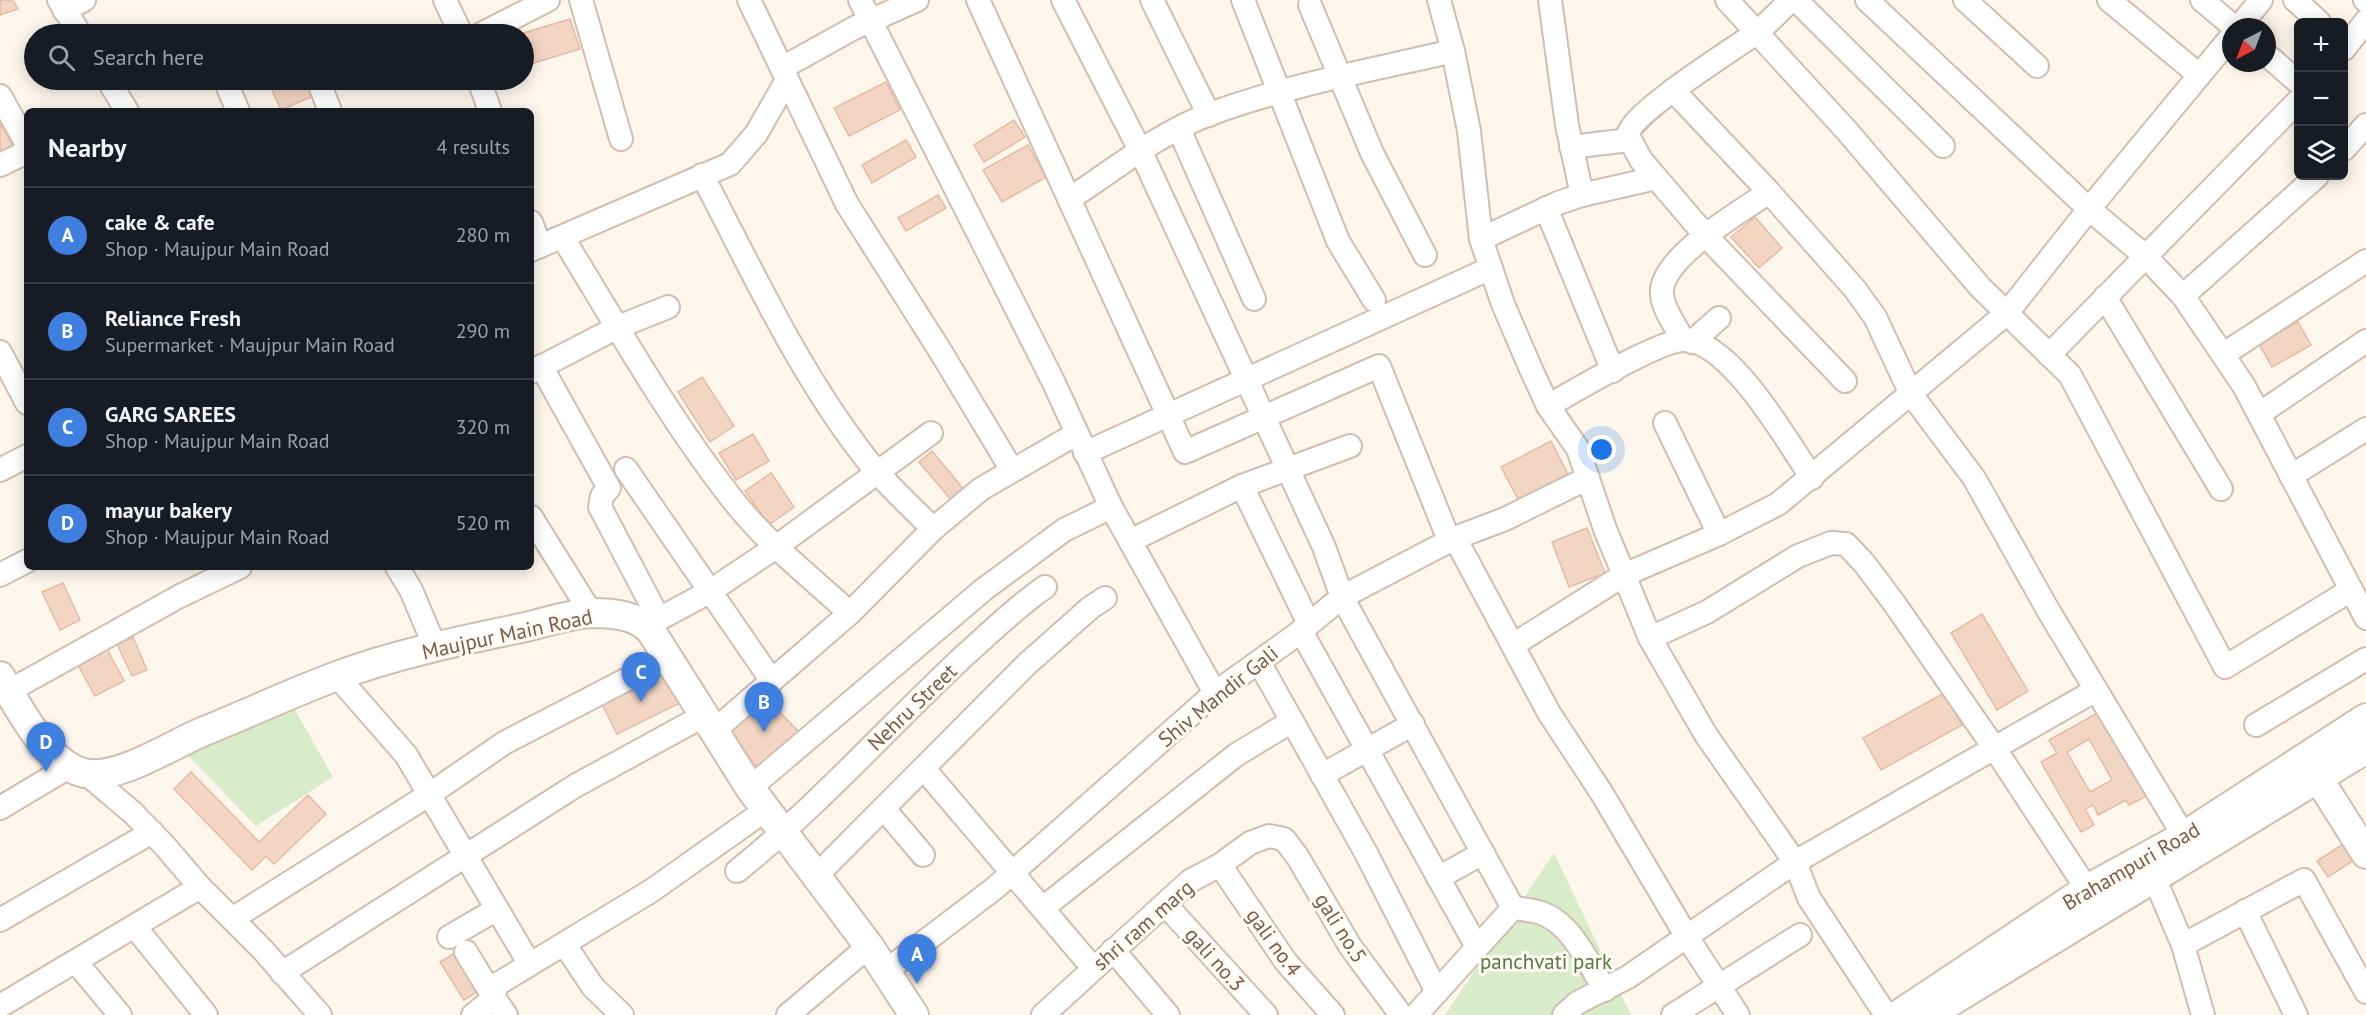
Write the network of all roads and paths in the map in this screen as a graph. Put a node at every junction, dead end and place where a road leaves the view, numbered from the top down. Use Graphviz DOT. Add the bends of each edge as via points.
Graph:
graph roads {
  1 [pos="446,0"];
  2 [pos="548,0"];
  3 [pos="581,0"];
  4 [pos="749,0"];
  5 [pos="860,0"];
  6 [pos="917,0"];
  7 [pos="978,0"];
  8 [pos="1063,0"];
  9 [pos="1152,0"];
  10 [pos="1243,0"];
  11 [pos="1439,0"];
  12 [pos="1550,0"];
  13 [pos="1727,0"];
  14 [pos="1791,0"];
  15 [pos="1796,0"];
  16 [pos="1867,0"];
  17 [pos="1965,0"];
  18 [pos="2109,0"];
  19 [pos="2202,0"];
  20 [pos="2261,0"];
  21 [pos="2295,0"];
  22 [pos="69,4"];
  23 [pos="1311,5"];
  24 [pos="2223,18"];
  25 [pos="2246,18"];
  26 [pos="2315,18"];
  27 [pos="870,21"];
  28 [pos="2366,21"];
  29 [pos="76,24"];
  30 [pos="457,24"];
  31 [pos="501,24"];
  32 [pos="1755,33"];
  33 [pos="2348,42"];
  34 [pos="2222,48"];
  35 [pos="1453,51"];
  36 [pos="2276,63"];
  37 [pos="2037,66"];
  38 [pos="785,74"];
  39 [pos="2199,75"];
  40 [pos="1340,77"];
  41 [pos="2294,79"];
  42 [pos="114,90"];
  43 [pos="229,90"];
  44 [pos="322,90"];
  45 [pos="483,90"];
  46 [pos="1673,90"];
  47 [pos="1280,94"];
  48 [pos="0,96"];
  49 [pos="2294,105"];
  50 [pos="126,108"];
  51 [pos="236,108"];
  52 [pos="329,108"];
  53 [pos="489,108"];
  54 [pos="1209,115"];
  55 [pos="2366,126"];
  56 [pos="1179,129"];
  57 [pos="24,139"];
  58 [pos="621,139"];
  59 [pos="1629,140"];
  60 [pos="2348,143"];
  61 [pos="1943,146"];
  62 [pos="1571,147"];
  63 [pos="1141,152"];
  64 [pos="24,153"];
  65 [pos="0,165"];
  66 [pos="702,175"];
  67 [pos="1656,178"];
  68 [pos="2313,180"];
  69 [pos="1769,192"];
  70 [pos="1581,195"];
  71 [pos="1069,199"];
  72 [pos="1546,208"];
  73 [pos="2089,208"];
  74 [pos="1706,236"];
  75 [pos="563,238"];
  76 [pos="1481,239"];
  77 [pos="536,248"];
  78 [pos="1425,255"];
  79 [pos="2145,255"];
  80 [pos="2366,261"];
  81 [pos="1491,268"];
  82 [pos="2184,296"];
  83 [pos="2105,297"];
  84 [pos="1254,299"];
  85 [pos="1374,300"];
  86 [pos="668,307"];
  87 [pos="2007,313"];
  88 [pos="1719,318"];
  89 [pos="618,327"];
  90 [pos="1688,341"];
  91 [pos="2366,341"];
  92 [pos="0,351"];
  93 [pos="2224,354"];
  94 [pos="2049,355"];
  95 [pos="536,369"];
  96 [pos="1613,371"];
  97 [pos="1246,378"];
  98 [pos="1845,381"];
  99 [pos="1911,394"];
  100 [pos="24,398"];
  101 [pos="1548,406"];
  102 [pos="2259,414"];
  103 [pos="1168,415"];
  104 [pos="1264,417"];
  105 [pos="1665,423"];
  106 [pos="2366,429"];
  107 [pos="931,433"];
  108 [pos="1081,443"];
  109 [pos="1350,446"];
  110 [pos="24,458"];
  111 [pos="1288,469"];
  112 [pos="0,470"];
  113 [pos="626,470"];
  114 [pos="1012,470"];
  115 [pos="877,471"];
  116 [pos="2291,476"];
  117 [pos="1588,478"];
  118 [pos="1812,478"];
  119 [pos="1242,486"];
  120 [pos="2221,489"];
  121 [pos="1111,507"];
  122 [pos="534,522"];
  123 [pos="933,529"];
  124 [pos="1719,534"];
  125 [pos="1452,539"];
  126 [pos="1130,541"];
  127 [pos="776,547"];
  128 [pos="24,563"];
  129 [pos="234,570"];
  130 [pos="399,570"];
  131 [pos="0,575"];
  132 [pos="1624,575"];
  133 [pos="2355,582"];
  134 [pos="1045,587"];
  135 [pos="709,592"];
  136 [pos="1342,597"];
  137 [pos="1105,598"];
  138 [pos="591,613"];
  139 [pos="850,613"];
  140 [pos="2366,618"];
  141 [pos="652,623"];
  142 [pos="1305,628"];
  143 [pos="1650,638"];
  144 [pos="1513,645"];
  145 [pos="435,647"];
  146 [pos="668,657"];
  147 [pos="2366,658"];
  148 [pos="1260,662"];
  149 [pos="337,676"];
  150 [pos="772,681"];
  151 [pos="4,683"];
  152 [pos="2096,690"];
  153 [pos="1215,693"];
  154 [pos="2366,718"];
  155 [pos="1292,721"];
  156 [pos="710,723"];
  157 [pos="1413,724"];
  158 [pos="2256,725"];
  159 [pos="1995,749"];
  160 [pos="2366,749"];
  161 [pos="1367,750"];
  162 [pos="2313,767"];
  163 [pos="924,769"];
  164 [pos="77,771"];
  165 [pos="1322,775"];
  166 [pos="430,794"];
  167 [pos="759,799"];
  168 [pos="0,808"];
  169 [pos="884,809"];
  170 [pos="152,832"];
  171 [pos="785,833"];
  172 [pos="2184,836"];
  173 [pos="1284,839"];
  174 [pos="1483,853"];
  175 [pos="2366,854"];
  176 [pos="465,855"];
  177 [pos="923,855"];
  178 [pos="1795,862"];
  179 [pos="1220,865"];
  180 [pos="738,871"];
  181 [pos="1013,872"];
  182 [pos="817,875"];
  183 [pos="2154,877"];
  184 [pos="1438,878"];
  185 [pos="200,887"];
  186 [pos="2087,889"];
  187 [pos="1165,904"];
  188 [pos="1043,908"];
  189 [pos="1513,908"];
  190 [pos="497,909"];
  191 [pos="2245,911"];
  192 [pos="232,919"];
  193 [pos="0,920"];
  194 [pos="135,927"];
  195 [pos="1800,935"];
  196 [pos="1688,937"];
  197 [pos="449,938"];
  198 [pos="565,945"];
  199 [pos="2183,945"];
  200 [pos="869,946"];
  201 [pos="1477,947"];
  202 [pos="1113,950"];
  203 [pos="466,952"];
  204 [pos="76,962"];
  205 [pos="529,963"];
  206 [pos="1093,968"];
  207 [pos="886,971"];
  208 [pos="282,973"];
  209 [pos="1719,986"];
  210 [pos="1605,990"];
  211 [pos="1437,992"];
  212 [pos="2366,992"];
  213 [pos="3,997"];
  214 [pos="500,1007"];
  215 [pos="308,1012"];
  216 [pos="1044,1014"];
  217 [pos="120,1015"];
  218 [pos="206,1015"];
  219 [pos="473,1015"];
  220 [pos="622,1015"];
  221 [pos="788,1015"];
  222 [pos="914,1015"];
  223 [pos="1168,1015"];
  224 [pos="1266,1015"];
  225 [pos="1333,1015"];
  226 [pos="1401,1015"];
  227 [pos="1416,1015"];
  228 [pos="1564,1015"];
  229 [pos="1673,1015"];
  230 [pos="1738,1015"];
  231 [pos="1886,1015"];
  232 [pos="1898,1015"];
  233 [pos="1928,1015"];
  234 [pos="2203,1015"];
  235 [pos="2296,1015"];
  1 -- 30 [label="street"];
  2 -- 31 [label="street"];
  3 -- 58 [label="street"];
  4 -- 38 [label="street"];
  5 -- 27 [label="street"];
  6 -- 27 [label="street"];
  7 -- 71 [label="street"];
  8 -- 63 [label="street"];
  9 -- 54 [label="street"];
  10 -- 47 [label="street"];
  11 -- 35 [label="street"];
  12 -- 62 [label="street"];
  13 -- 32 [label="street"];
  14 -- 32 [label="street"];
  15 -- 61 [label="street"];
  16 -- 73 [label="street"];
  17 -- 37 [label="street"];
  18 -- 39 [label="street"];
  19 -- 24 [label="street"];
  20 -- 25 [label="street"];
  21 -- 26 [label="street"];
  22 -- 29 [label="street"];
  23 -- 40 [label="street"];
  27 -- 38 [label="street"];
  27 -- 108 [label="street"];
  28 -- 33 [label="street"];
  32 -- 46 [label="street"];
  32 -- 87 [label="street"];
  34 -- 39 [label="street"];
  35 -- 40 [label="street"];
  35 -- 76 [label="street" via="1469,131"];
  36 -- 41 [label="street"];
  38 -- 66 [label="street" via="756,134 730,164"];
  38 -- 114 [label="street" via="847,204"];
  39 -- 73 [label="street"];
  40 -- 47 [label="street"];
  40 -- 78 [label="street" via="1372,153"];
  42 -- 50 [label="street"];
  43 -- 51 [label="street"];
  44 -- 52 [label="street"];
  45 -- 53 [label="street"];
  46 -- 59 [label="street" via="1632,127"];
  46 -- 69 [label="street"];
  47 -- 54 [label="street"];
  47 -- 85 [label="street" via="1338,241"];
  48 -- 57 [label="street"];
  49 -- 79 [label="street"];
  54 -- 56 [label="street"];
  55 -- 60 [label="street"];
  56 -- 63 [label="street"];
  56 -- 84 [label="street"];
  59 -- 62 [label="street"];
  59 -- 67 [label="street"];
  62 -- 70 [label="street"];
  63 -- 71 [label="street"];
  63 -- 97 [label="street"];
  64 -- 65 [label="street"];
  66 -- 75 [label="street"];
  66 -- 115 [label="street" via="803,363"];
  67 -- 70 [label="street"];
  67 -- 74 [label="street"];
  68 -- 82 [label="street"];
  69 -- 74 [label="street"];
  69 -- 99 [label="street" via="1875,317"];
  70 -- 72 [label="street"];
  71 -- 103 [label="street"];
  72 -- 76 [label="street"];
  72 -- 96 [label="street"];
  73 -- 79 [label="street"];
  73 -- 87 [label="street"];
  74 -- 90 [label="street" via="1680,258 1665,278 1661,292 1664,304"];
  74 -- 98 [label="street"];
  75 -- 77 [label="street"];
  75 -- 89 [label="street"];
  76 -- 81 [label="street"];
  79 -- 82 [label="street"];
  79 -- 83 [label="street"];
  80 -- 93 [label="street"];
  81 -- 97 [label="street"];
  81 -- 101 [label="street"];
  82 -- 93 [label="street"];
  83 -- 94 [label="street"];
  83 -- 120 [label="street"];
  86 -- 89 [label="street"];
  87 -- 94 [label="street"];
  87 -- 99 [label="street"];
  88 -- 90 [label="street"];
  89 -- 95 [label="street"];
  89 -- 127 [label="street" via="673,417 729,496"];
  90 -- 96 [label="street"];
  90 -- 118 [label="street" via="1710,347 1756,394"];
  91 -- 102 [label="street"];
  92 -- 100 [label="street"];
  93 -- 102 [label="street"];
  94 -- 133 [label="street" via="2070,375 2225,667"];
  95 -- 141 [label="street" via="609,488 600,507"];
  96 -- 101 [label="street"];
  97 -- 103 [label="street"];
  97 -- 104 [label="street"];
  99 -- 118 [label="street"];
  99 -- 152 [label="street" via="1974,478"];
  101 -- 117 [label="street" via="1578,449"];
  102 -- 116 [label="street"];
  103 -- 104 [label="street" via="1185,452"];
  103 -- 108 [label="street"];
  104 -- 111 [label="street"];
  104 -- 125 [label="street" via="1379,366"];
  105 -- 124 [label="street"];
  106 -- 116 [label="street"];
  107 -- 115 [label="street"];
  108 -- 114 [label="street"];
  108 -- 121 [label="street"];
  109 -- 111 [label="street"];
  110 -- 112 [label="street"];
  111 -- 119 [label="street"];
  111 -- 136 [label="street"];
  113 -- 135 [label="street"];
  114 -- 123 [label="street" via="981,489"];
  115 -- 123 [label="street"];
  115 -- 127 [label="street"];
  116 -- 133 [label="street"];
  117 -- 125 [label="street, Shiv Mandir Gali" via="1505,519"];
  117 -- 132 [label="street"];
  118 -- 124 [label="street" via="1779,504"];
  119 -- 126 [label="street"];
  119 -- 142 [label="street"];
  121 -- 126 [label="street"];
  121 -- 167 [label="street" via="1064,530 991,584"];
  122 -- 138 [label="street"];
  123 -- 139 [label="street"];
  124 -- 132 [label="street"];
  125 -- 136 [label="street, Shiv Mandir Gali"];
  125 -- 144 [label="street"];
  126 -- 153 [label="street"];
  127 -- 135 [label="street"];
  127 -- 139 [label="street"];
  128 -- 131 [label="street"];
  129 -- 151 [label="street"];
  130 -- 145 [label="street"];
  132 -- 143 [label="street"];
  132 -- 144 [label="street"];
  133 -- 140 [label="street"];
  134 -- 171 [label="street, Nehru Street" via="934,684"];
  135 -- 141 [label="street"];
  135 -- 150 [label="street"];
  136 -- 142 [label="street, Shiv Mandir Gali"];
  136 -- 157 [label="street"];
  137 -- 163 [label="street" via="1027,664"];
  138 -- 141 [label="street, Maujpur Main Road"];
  138 -- 145 [label="street, Maujpur Main Road"];
  139 -- 150 [label="street"];
  141 -- 146 [label="street"];
  142 -- 148 [label="street, Shiv Mandir Gali"];
  142 -- 161 [label="street"];
  143 -- 159 [label="street" via="1707,612 1798,556 1831,543 1846,544 1894,603"];
  143 -- 178 [label="street" via="1706,735"];
  144 -- 196 [label="street" via="1549,713"];
  145 -- 149 [label="street, Maujpur Main Road"];
  146 -- 156 [label="street"];
  146 -- 166 [label="street" via="504,743"];
  147 -- 158 [label="street"];
  148 -- 153 [label="street, Shiv Mandir Gali"];
  148 -- 155 [label="street"];
  149 -- 164 [label="street, Maujpur Main Road" via="144,760 103,774"];
  149 -- 166 [label="street" via="406,755"];
  150 -- 156 [label="street"];
  151 -- 164 [label="street" via="36,733"];
  152 -- 159 [label="street"];
  152 -- 172 [label="street"];
  153 -- 181 [label="street, Shiv Mandir Gali"];
  154 -- 162 [label="street, Brahampuri Road"];
  155 -- 165 [label="street"];
  155 -- 188 [label="street" via="1236,755"];
  156 -- 167 [label="street"];
  156 -- 176 [label="street" via="575,786"];
  157 -- 161 [label="street"];
  157 -- 174 [label="street"];
  159 -- 178 [label="street"];
  159 -- 186 [label="street"];
  160 -- 162 [label="street, Brahampuri Road"];
  161 -- 165 [label="street"];
  161 -- 184 [label="street"];
  162 -- 172 [label="street, Brahampuri Road"];
  162 -- 175 [label="street"];
  162 -- 183 [label="street, Brahampuri Road"];
  163 -- 169 [label="street"];
  163 -- 181 [label="street"];
  164 -- 168 [label="street"];
  164 -- 170 [label="street"];
  165 -- 211 [label="street"];
  166 -- 176 [label="street"];
  166 -- 192 [label="street"];
  167 -- 171 [label="street"];
  167 -- 198 [label="street" via="651,891"];
  169 -- 177 [label="street"];
  169 -- 182 [label="street"];
  170 -- 185 [label="street"];
  170 -- 193 [label="street"];
  171 -- 180 [label="street, Nehru Street"];
  171 -- 182 [label="street"];
  172 -- 186 [label="street, Brahampuri Road"];
  173 -- 179 [label="street, shri ram marg" via="1259,839"];
  173 -- 226 [label="street, gali no.5" via="1350,946"];
  174 -- 184 [label="street"];
  174 -- 189 [label="street"];
  176 -- 190 [label="street"];
  176 -- 208 [label="street"];
  178 -- 196 [label="street"];
  178 -- 231 [label="street" via="1809,898"];
  179 -- 187 [label="street, shri ram marg" via="1190,881"];
  179 -- 225 [label="street, gali no.4" via="1286,962"];
  181 -- 188 [label="street"];
  181 -- 207 [label="street, Shiv Mandir Gali"];
  182 -- 200 [label="street"];
  183 -- 199 [label="street"];
  183 -- 233 [label="street, Brahampuri Road"];
  184 -- 201 [label="street"];
  185 -- 192 [label="street"];
  185 -- 194 [label="street"];
  186 -- 232 [label="street, Brahampuri Road"];
  187 -- 202 [label="street, shri ram marg"];
  187 -- 224 [label="street, gali no.3"];
  188 -- 206 [label="street"];
  189 -- 201 [label="street"];
  189 -- 210 [label="street" via="1543,913 1561,927 1578,945"];
  190 -- 197 [label="street"];
  190 -- 205 [label="street"];
  191 -- 199 [label="street"];
  191 -- 212 [label="street" via="2304,880"];
  191 -- 235 [label="street"];
  192 -- 208 [label="street"];
  194 -- 204 [label="street"];
  194 -- 218 [label="street"];
  195 -- 209 [label="street"];
  196 -- 209 [label="street"];
  196 -- 210 [label="street"];
  198 -- 205 [label="street"];
  198 -- 220 [label="street" via="593,987"];
  199 -- 234 [label="street"];
  200 -- 207 [label="street"];
  200 -- 221 [label="street"];
  201 -- 211 [label="street"];
  202 -- 206 [label="street, shri ram marg"];
  202 -- 223 [label="street"];
  203 -- 214 [label="street"];
  204 -- 213 [label="street"];
  204 -- 217 [label="street"];
  205 -- 214 [label="street" via="496,985"];
  206 -- 216 [label="street, shri ram marg"];
  207 -- 222 [label="street"];
  208 -- 215 [label="street"];
  209 -- 229 [label="street"];
  209 -- 230 [label="street"];
  210 -- 228 [label="street" via="1577,1003"];
  211 -- 227 [label="street"];
  214 -- 219 [label="street"];
}
